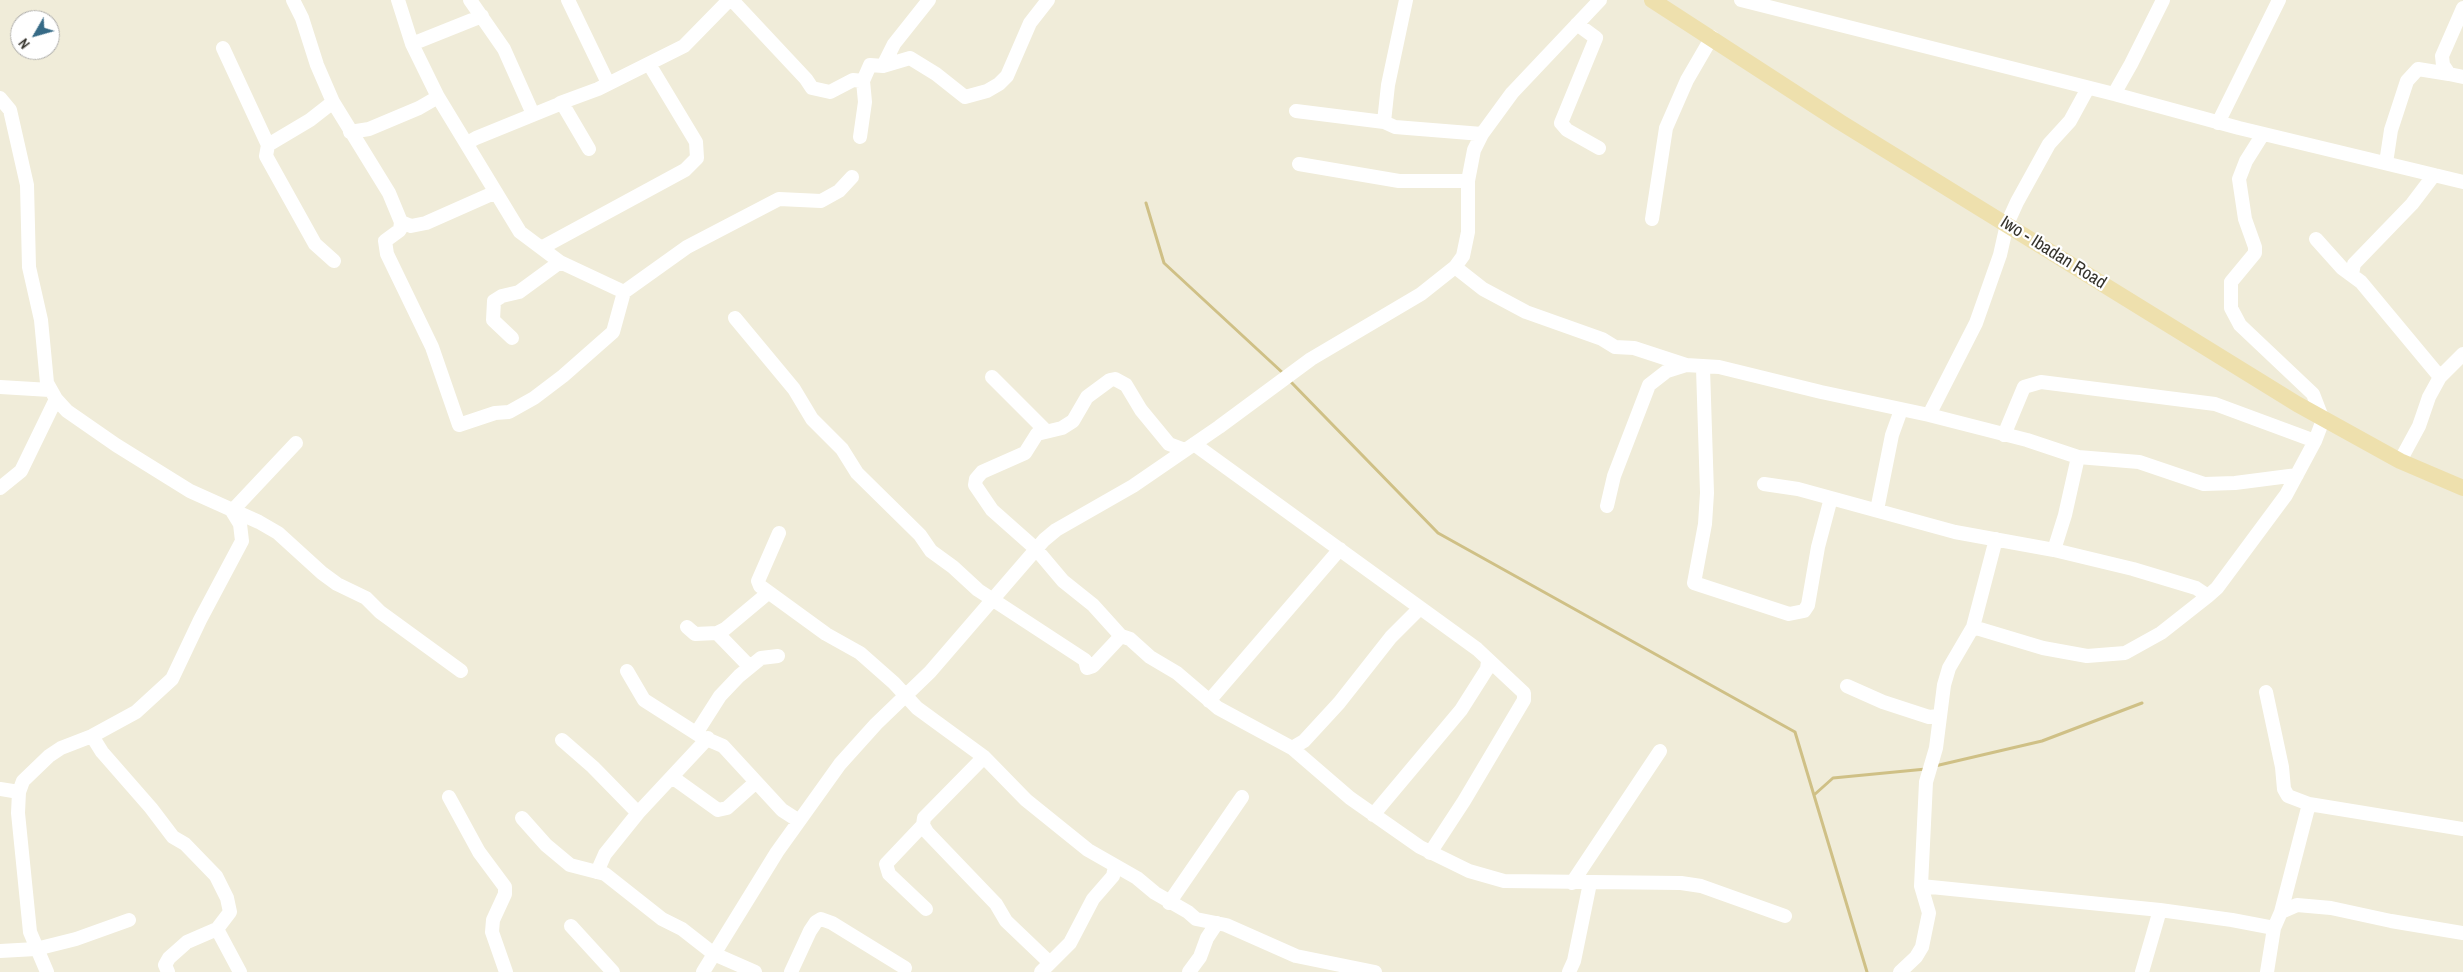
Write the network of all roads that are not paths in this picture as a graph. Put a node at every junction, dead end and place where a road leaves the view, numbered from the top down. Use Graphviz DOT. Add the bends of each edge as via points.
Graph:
graph roads {
  1 [pos="293,0"];
  2 [pos="398,0"];
  3 [pos="470,0"];
  4 [pos="568,0"];
  5 [pos="730,0"];
  6 [pos="929,0"];
  7 [pos="1048,0"];
  8 [pos="1406,0"];
  9 [pos="1600,0"];
  10 [pos="1652,0"];
  11 [pos="1741,0"];
  12 [pos="2279,0"];
  13 [pos="2159,1"];
  14 [pos="2463,8"];
  15 [pos="482,16"];
  16 [pos="1577,24"];
  17 [pos="1712,37"];
  18 [pos="412,44"];
  19 [pos="224,48"];
  20 [pos="649,64"];
  21 [pos="883,66"];
  22 [pos="2449,74"];
  23 [pos="2463,77"];
  24 [pos="863,81"];
  25 [pos="608,84"];
  26 [pos="2088,88"];
  27 [pos="2114,94"];
  28 [pos="438,97"];
  29 [pos="0,98"];
  30 [pos="333,102"];
  31 [pos="560,103"];
  32 [pos="1296,111"];
  33 [pos="533,114"];
  34 [pos="1384,122"];
  35 [pos="2218,123"];
  36 [pos="350,132"];
  37 [pos="1482,134"];
  38 [pos="2263,134"];
  39 [pos="860,137"];
  40 [pos="467,143"];
  41 [pos="268,145"];
  42 [pos="1599,148"];
  43 [pos="589,149"];
  44 [pos="2386,163"];
  45 [pos="1299,164"];
  46 [pos="2434,175"];
  47 [pos="852,178"];
  48 [pos="1468,181"];
  49 [pos="2463,182"];
  50 [pos="496,192"];
  51 [pos="1652,218"];
  52 [pos="401,222"];
  53 [pos="2006,224"];
  54 [pos="2316,239"];
  55 [pos="543,247"];
  56 [pos="334,261"];
  57 [pos="560,262"];
  58 [pos="1455,267"];
  59 [pos="2352,274"];
  60 [pos="624,292"];
  61 [pos="735,318"];
  62 [pos="512,338"];
  63 [pos="2463,354"];
  64 [pos="1686,365"];
  65 [pos="1702,368"];
  66 [pos="992,377"];
  67 [pos="2440,378"];
  68 [pos="0,387"];
  69 [pos="53,395"];
  70 [pos="1901,410"];
  71 [pos="1929,414"];
  72 [pos="2323,420"];
  73 [pos="1045,430"];
  74 [pos="2004,435"];
  75 [pos="2315,441"];
  76 [pos="296,443"];
  77 [pos="1190,447"];
  78 [pos="2078,457"];
  79 [pos="2400,461"];
  80 [pos="2296,475"];
  81 [pos="1764,484"];
  82 [pos="0,488"];
  83 [pos="2463,488"];
  84 [pos="1831,498"];
  85 [pos="1607,506"];
  86 [pos="1877,510"];
  87 [pos="232,511"];
  88 [pos="779,533"];
  89 [pos="1996,539"];
  90 [pos="1036,549"];
  91 [pos="1340,549"];
  92 [pos="2054,550"];
  93 [pos="768,593"];
  94 [pos="2208,596"];
  95 [pos="994,601"];
  96 [pos="1420,608"];
  97 [pos="687,627"];
  98 [pos="1973,627"];
  99 [pos="717,633"];
  100 [pos="1121,636"];
  101 [pos="778,656"];
  102 [pos="1488,661"];
  103 [pos="750,667"];
  104 [pos="462,671"];
  105 [pos="627,671"];
  106 [pos="1847,686"];
  107 [pos="2266,692"];
  108 [pos="905,696"];
  109 [pos="1209,701"];
  110 [pos="1938,716"];
  111 [pos="702,735"];
  112 [pos="92,736"];
  113 [pos="562,740"];
  114 [pos="1292,748"];
  115 [pos="1660,751"];
  116 [pos="984,757"];
  117 [pos="672,777"];
  118 [pos="756,782"];
  119 [pos="0,789"];
  120 [pos="19,792"];
  121 [pos="449,797"];
  122 [pos="1242,797"];
  123 [pos="2309,804"];
  124 [pos="638,813"];
  125 [pos="1373,815"];
  126 [pos="522,818"];
  127 [pos="799,821"];
  128 [pos="923,825"];
  129 [pos="2463,829"];
  130 [pos="1430,853"];
  131 [pos="1115,866"];
  132 [pos="597,872"];
  133 [pos="1572,883"];
  134 [pos="1590,883"];
  135 [pos="1921,886"];
  136 [pos="1169,903"];
  137 [pos="926,909"];
  138 [pos="2160,910"];
  139 [pos="2280,912"];
  140 [pos="1785,916"];
  141 [pos="129,920"];
  142 [pos="1217,923"];
  143 [pos="571,926"];
  144 [pos="2274,928"];
  145 [pos="217,929"];
  146 [pos="2463,933"];
  147 [pos="36,949"];
  148 [pos="0,951"];
  149 [pos="714,954"];
  150 [pos="905,968"];
  151 [pos="1046,968"];
  152 [pos="47,972"];
  153 [pos="168,972"];
  154 [pos="240,972"];
  155 [pos="506,972"];
  156 [pos="613,972"];
  157 [pos="704,972"];
  158 [pos="755,972"];
  159 [pos="791,972"];
  160 [pos="1189,972"];
  161 [pos="1374,972"];
  162 [pos="1569,972"];
  163 [pos="1900,972"];
  164 [pos="2142,972"];
  165 [pos="2267,972"];
  1 -- 30 [label="street"];
  2 -- 18 [label="street"];
  3 -- 15 [label="street"];
  4 -- 25 [label="street"];
  5 -- 20 [label="street" via="684,46"];
  5 -- 24 [label="street" via="812,88 830,92 853,80"];
  6 -- 21 [label="street" via="894,44"];
  7 -- 21 [label="street" via="1030,23 1007,76 987,91 965,96 910,58"];
  8 -- 34 [label="street" via="1396,37"];
  9 -- 16 [label="street"];
  10 -- 17 [label="main road, Iwo - Ibadan Road"];
  11 -- 26 [label="street"];
  12 -- 35 [label="street"];
  13 -- 27 [label="street"];
  14 -- 22 [label="street" via="2442,56"];
  15 -- 18 [label="street"];
  15 -- 33 [label="street" via="504,49"];
  16 -- 37 [label="street" via="1512,93"];
  16 -- 42 [label="street" via="1596,38 1561,123"];
  17 -- 51 [label="street" via="1687,80 1666,128"];
  17 -- 53 [label="main road, Iwo - Ibadan Road" via="1840,122"];
  18 -- 28 [label="street"];
  19 -- 41 [label="street"];
  20 -- 25 [label="street"];
  20 -- 55 [label="street" via="696,142 697,158 685,170"];
  21 -- 24 [label="street" via="870,65"];
  22 -- 23 [label="street"];
  22 -- 44 [label="street" via="2418,69 2406,81 2391,130"];
  24 -- 39 [label="street" via="865,102"];
  25 -- 31 [label="street"];
  26 -- 27 [label="street"];
  26 -- 53 [label="street" via="2070,121 2049,144"];
  27 -- 35 [label="street"];
  28 -- 36 [label="street" via="369,129"];
  28 -- 40 [label="street"];
  29 -- 69 [label="street" via="10,110 27,185 29,267"];
  30 -- 36 [label="street"];
  30 -- 41 [label="street"];
  31 -- 33 [label="street"];
  31 -- 43 [label="street"];
  32 -- 34 [label="street"];
  33 -- 40 [label="street"];
  34 -- 37 [label="street" via="1395,127"];
  35 -- 38 [label="street"];
  36 -- 52 [label="street" via="389,193"];
  37 -- 48 [label="street" via="1474,150"];
  38 -- 44 [label="street"];
  38 -- 72 [label="street" via="2239,179 2245,219 2255,253 2231,282 2231,308 2240,326 2313,394"];
  40 -- 50 [label="street"];
  41 -- 56 [label="street" via="266,156 270,165 315,244"];
  44 -- 46 [label="street"];
  45 -- 48 [label="street" via="1400,181"];
  46 -- 49 [label="street"];
  46 -- 59 [label="street" via="2412,204 2354,264"];
  47 -- 60 [label="street" via="839,191 821,200 779,199 687,247"];
  48 -- 58 [label="street" via="1468,232 1463,256"];
  50 -- 52 [label="street" via="426,223 410,226"];
  50 -- 55 [label="street" via="520,232"];
  52 -- 60 [label="street" via="400,230 385,241 387,254 432,347 459,425 495,413 509,412 563,376 614,332"];
  53 -- 71 [label="street" via="2000,255 1976,323"];
  53 -- 72 [label="main road, Iwo - Ibadan Road"];
  54 -- 59 [label="street" via="2342,268"];
  55 -- 57 [label="street"];
  57 -- 60 [label="street"];
  57 -- 62 [label="street" via="519,292 494,301 493,320"];
  58 -- 64 [label="street" via="1497,298 1526,312 1602,339 1615,347 1634,348"];
  58 -- 77 [label="street" via="1420,294 1311,359"];
  59 -- 67 [label="street"];
  61 -- 95 [label="street" via="794,389 812,419 842,449 857,473 920,535 931,551"];
  63 -- 67 [label="street"];
  64 -- 65 [label="street"];
  64 -- 85 [label="street" via="1667,371 1649,384 1614,476"];
  65 -- 70 [label="street" via="1719,367"];
  65 -- 84 [label="street" via="1707,493 1694,583 1789,614 1804,611"];
  66 -- 73 [label="street"];
  67 -- 79 [label="street"];
  68 -- 69 [label="street"];
  69 -- 82 [label="street" via="21,471"];
  69 -- 87 [label="street" via="67,411 132,455 190,491"];
  70 -- 71 [label="street"];
  70 -- 86 [label="street" via="1892,436"];
  71 -- 74 [label="street"];
  72 -- 75 [label="street"];
  72 -- 79 [label="main road, Iwo - Ibadan Road"];
  73 -- 77 [label="street" via="1062,428 1073,421 1086,397 1115,379 1126,385 1141,410 1170,444"];
  73 -- 90 [label="street" via="1037,434 1025,453 982,472 975,484 992,510"];
  74 -- 75 [label="street" via="2024,388 2041,382 2215,404"];
  74 -- 78 [label="street"];
  75 -- 80 [label="street"];
  76 -- 87 [label="street"];
  77 -- 90 [label="street" via="1133,486 1056,530"];
  77 -- 91 [label="street"];
  78 -- 80 [label="street" via="2139,462 2204,484"];
  78 -- 92 [label="street"];
  79 -- 83 [label="main road, Iwo - Ibadan Road"];
  80 -- 94 [label="street" via="2286,495"];
  81 -- 84 [label="street"];
  84 -- 86 [label="street"];
  86 -- 89 [label="street" via="1955,532"];
  87 -- 104 [label="street" via="278,533 330,578 366,598 380,612"];
  87 -- 112 [label="street" via="240,524 242,542 172,679 136,712"];
  88 -- 93 [label="street" via="758,581"];
  89 -- 92 [label="street"];
  89 -- 98 [label="street"];
  90 -- 95 [label="street"];
  90 -- 100 [label="street"];
  91 -- 96 [label="street"];
  91 -- 109 [label="street"];
  92 -- 94 [label="street" via="2133,569 2196,588"];
  93 -- 99 [label="street" via="725,630"];
  93 -- 108 [label="street" via="826,634 860,653 894,682"];
  94 -- 98 [label="street" via="2161,633 2125,653 2087,656 2043,648"];
  95 -- 100 [label="street" via="1085,660 1087,668 1093,666"];
  95 -- 108 [label="street"];
  96 -- 102 [label="street" via="1477,649"];
  96 -- 114 [label="street" via="1391,637 1339,703 1304,741"];
  97 -- 99 [label="street" via="695,634"];
  98 -- 110 [label="street" via="1949,668"];
  99 -- 103 [label="street"];
  100 -- 109 [label="street" via="1177,673"];
  101 -- 103 [label="street" via="761,658"];
  102 -- 125 [label="street" via="1487,669 1461,710"];
  102 -- 130 [label="street" via="1524,693 1524,700"];
  103 -- 111 [label="street" via="720,696"];
  105 -- 111 [label="street" via="644,700"];
  106 -- 110 [label="street" via="1883,702 1929,717"];
  107 -- 123 [label="street" via="2284,789 2288,796"];
  108 -- 116 [label="street"];
  108 -- 127 [label="street" via="857,744"];
  109 -- 114 [label="street"];
  110 -- 135 [label="street" via="1936,748 1926,782"];
  111 -- 117 [label="street"];
  111 -- 118 [label="street" via="723,746"];
  112 -- 120 [label="street" via="49,756 23,781"];
  112 -- 145 [label="street" via="173,837 185,844 216,876 230,912"];
  113 -- 124 [label="street"];
  114 -- 125 [label="street"];
  115 -- 133 [label="street"];
  116 -- 128 [label="street" via="924,818"];
  116 -- 131 [label="street" via="1026,800 1088,850"];
  117 -- 118 [label="street" via="718,810 727,808"];
  117 -- 124 [label="street"];
  118 -- 127 [label="street" via="782,810"];
  119 -- 120 [label="street"];
  120 -- 147 [label="street" via="18,813 30,932"];
  121 -- 155 [label="street" via="478,852 505,887 492,932"];
  122 -- 136 [label="street"];
  123 -- 129 [label="street"];
  123 -- 139 [label="street"];
  124 -- 132 [label="street" via="606,854"];
  125 -- 130 [label="street"];
  126 -- 132 [label="street" via="546,845 570,865"];
  127 -- 149 [label="street"];
  128 -- 137 [label="street" via="886,864 889,874"];
  128 -- 151 [label="street" via="996,904 1006,922"];
  130 -- 133 [label="street" via="1469,871 1504,881"];
  131 -- 136 [label="street" via="1137,878"];
  131 -- 151 [label="street" via="1113,876 1094,899 1070,943"];
  132 -- 149 [label="street" via="605,874 662,919 682,929"];
  133 -- 134 [label="street"];
  134 -- 140 [label="street" via="1648,881 1701,886"];
  134 -- 162 [label="street"];
  135 -- 138 [label="street"];
  135 -- 163 [label="street" via="1929,913 1925,935 1916,956"];
  136 -- 142 [label="street" via="1196,919"];
  138 -- 144 [label="street"];
  138 -- 164 [label="street"];
  139 -- 144 [label="street"];
  139 -- 146 [label="street" via="2297,905 2331,908"];
  141 -- 147 [label="street"];
  142 -- 160 [label="street"];
  142 -- 161 [label="street" via="1296,956"];
  143 -- 156 [label="street"];
  144 -- 165 [label="street"];
  145 -- 153 [label="street" via="187,942 165,965"];
  145 -- 154 [label="street"];
  147 -- 148 [label="street"];
  147 -- 152 [label="street"];
  149 -- 157 [label="street"];
  149 -- 158 [label="street"];
  150 -- 159 [label="street" via="821,919 810,931"];
}
